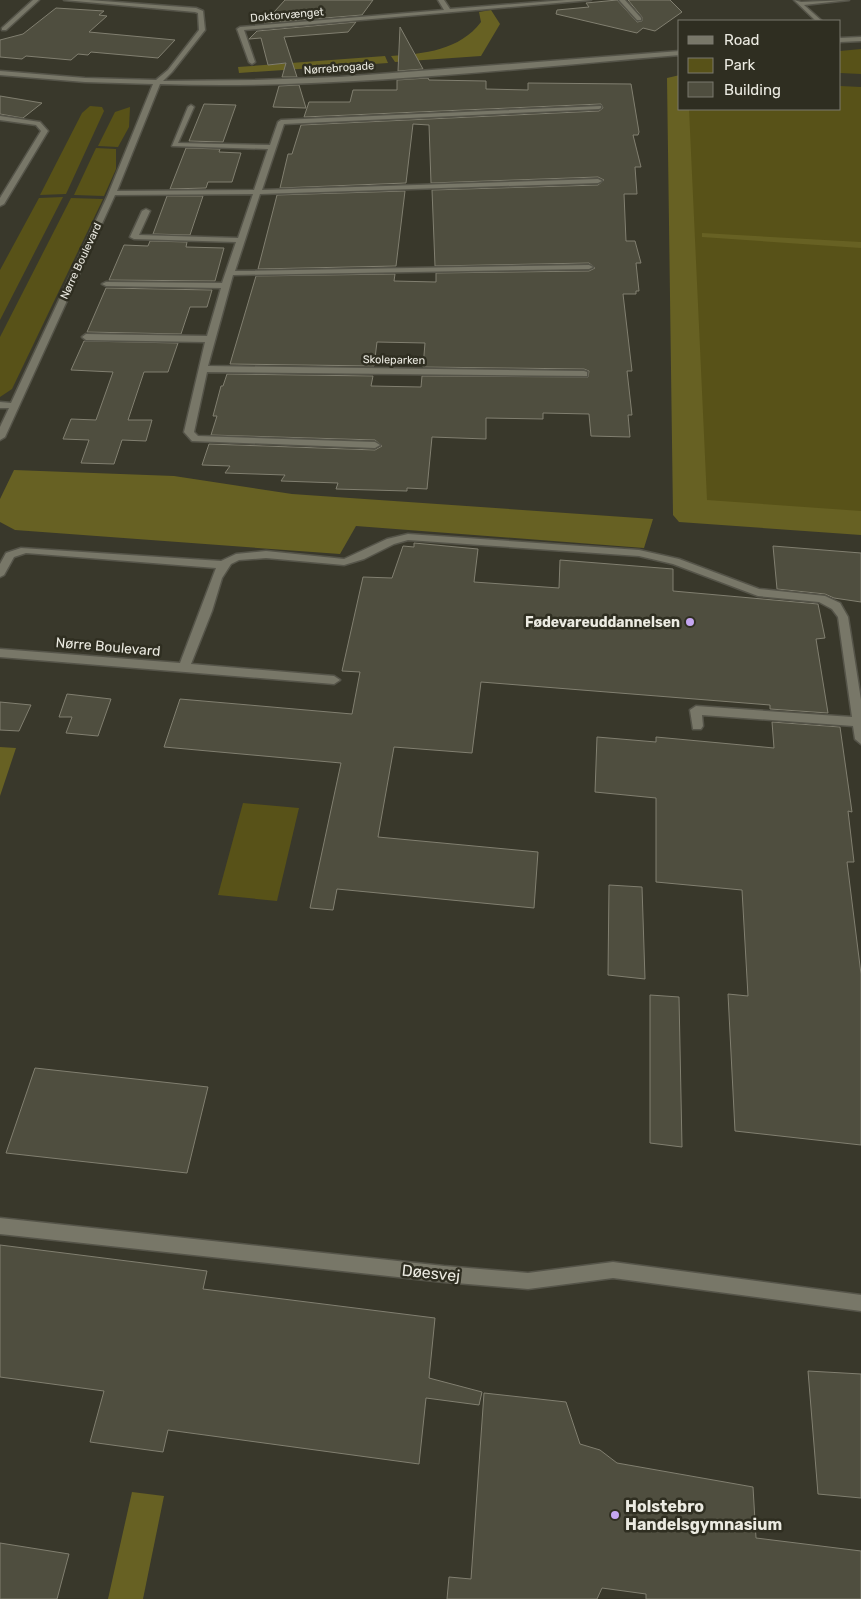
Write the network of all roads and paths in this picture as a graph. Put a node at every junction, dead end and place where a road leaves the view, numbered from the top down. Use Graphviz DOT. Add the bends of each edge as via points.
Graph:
graph roads {
  1 [pos="36,0"];
  2 [pos="67,0"];
  3 [pos="440,0"];
  4 [pos="588,0"];
  5 [pos="622,0"];
  6 [pos="846,0"];
  7 [pos="565,1"];
  8 [pos="818,1"];
  9 [pos="797,2"];
  10 [pos="572,10"];
  11 [pos="448,11"];
  12 [pos="639,18"];
  13 [pos="818,20"];
  14 [pos="4,29"];
  15 [pos="861,39"];
  16 [pos="841,40"];
  17 [pos="678,52"];
  18 [pos="252,62"];
  19 [pos="0,73"];
  20 [pos="157,83"];
  21 [pos="191,107"];
  22 [pos="599,107"];
  23 [pos="0,118"];
  24 [pos="273,147"];
  25 [pos="598,181"];
  26 [pos="258,192"];
  27 [pos="112,193"];
  28 [pos="1,200"];
  29 [pos="146,211"];
  30 [pos="242,240"];
  31 [pos="589,267"];
  32 [pos="231,273"];
  33 [pos="106,284"];
  34 [pos="227,286"];
  35 [pos="86,337"];
  36 [pos="210,339"];
  37 [pos="203,369"];
  38 [pos="584,374"];
  39 [pos="0,405"];
  40 [pos="14,406"];
  41 [pos="0,438"];
  42 [pos="375,445"];
  43 [pos="223,565"];
  44 [pos="0,572"];
  45 [pos="0,653"];
  46 [pos="184,668"];
  47 [pos="334,680"];
  48 [pos="858,722"];
  49 [pos="697,726"];
  50 [pos="861,739"];
  51 [pos="0,1226"];
  52 [pos="861,1303"];
  1 -- 14 [label="street"];
  2 -- 20 [label="street" via="201,12 202,30"];
  3 -- 11 [label="street"];
  4 -- 7 [label="street"];
  5 -- 12 [label="street"];
  6 -- 8 [label="street"];
  7 -- 10 [label="street"];
  7 -- 11 [label="street"];
  8 -- 9 [label="street"];
  9 -- 13 [label="street"];
  11 -- 18 [label="street, Doktorvænget" via="240,29"];
  15 -- 16 [label="street"];
  17 -- 20 [label="street, Nørrebrogade" via="280,82"];
  19 -- 20 [label="street, Nørrebrogade"];
  20 -- 27 [label="street, Nørre Boulevard"];
  21 -- 24 [label="street" via="174,145"];
  22 -- 24 [label="street" via="281,122"];
  23 -- 28 [label="street" via="38,124 45,131"];
  24 -- 26 [label="street"];
  25 -- 26 [label="street"];
  26 -- 27 [label="street"];
  26 -- 30 [label="street"];
  27 -- 40 [label="street, Nørre Boulevard"];
  29 -- 30 [label="street" via="134,237"];
  30 -- 32 [label="street"];
  31 -- 32 [label="street"];
  32 -- 34 [label="street"];
  33 -- 34 [label="street"];
  34 -- 36 [label="street"];
  35 -- 36 [label="street"];
  36 -- 37 [label="street"];
  37 -- 38 [label="street, Skoleparken"];
  37 -- 42 [label="street" via="189,432 195,439"];
  39 -- 40 [label="street"];
  40 -- 41 [label="street, Nørre Boulevard"];
  43 -- 44 [label="street" via="25,550 10,555"];
  43 -- 46 [label="street"];
  43 -- 48 [label="street" via="235,557 255,554 350,561 400,537 651,555 758,592 821,599 836,606 843,617"];
  45 -- 46 [label="street, Nørre Boulevard"];
  46 -- 47 [label="street, Nørre Boulevard"];
  48 -- 49 [label="street" via="696,710"];
  48 -- 50 [label="street"];
  51 -- 52 [label="street, Døesvej" via="528,1281 613,1270"];
}
